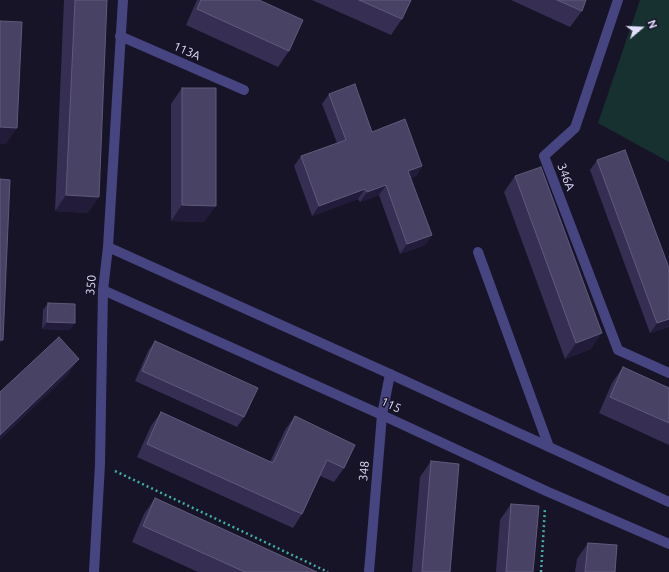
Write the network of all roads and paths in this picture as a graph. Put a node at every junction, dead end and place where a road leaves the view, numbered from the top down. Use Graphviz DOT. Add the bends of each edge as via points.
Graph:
graph roads {
  1 [pos="123,0"];
  2 [pos="618,0"];
  3 [pos="120,36"];
  4 [pos="244,90"];
  5 [pos="108,247"];
  6 [pos="478,252"];
  7 [pos="103,290"];
  8 [pos="669,373"];
  9 [pos="390,374"];
  10 [pos="382,415"];
  11 [pos="549,447"];
  12 [pos="100,464"];
  13 [pos="546,491"];
  14 [pos="669,502"];
  15 [pos="669,544"];
  16 [pos="94,572"];
  17 [pos="328,572"];
  18 [pos="369,572"];
  19 [pos="541,572"];
  1 -- 3 [label="street, 350"];
  2 -- 8 [label="street, 346A" via="575,128 544,156 618,350"];
  3 -- 4 [label="street, 113A"];
  3 -- 5 [label="street, 350"];
  5 -- 7 [label="street, 350"];
  5 -- 9 [label="street"];
  6 -- 11 [label="street"];
  7 -- 10 [label="street, 115"];
  7 -- 12 [label="street, 350"];
  9 -- 10 [label="street, 348"];
  9 -- 11 [label="street"];
  10 -- 13 [label="street, 115"];
  10 -- 18 [label="street, 348"];
  11 -- 14 [label="street"];
  12 -- 16 [label="street, 350"];
  12 -- 17 [label="path"];
  13 -- 15 [label="street, 115"];
  13 -- 19 [label="path"];
}
